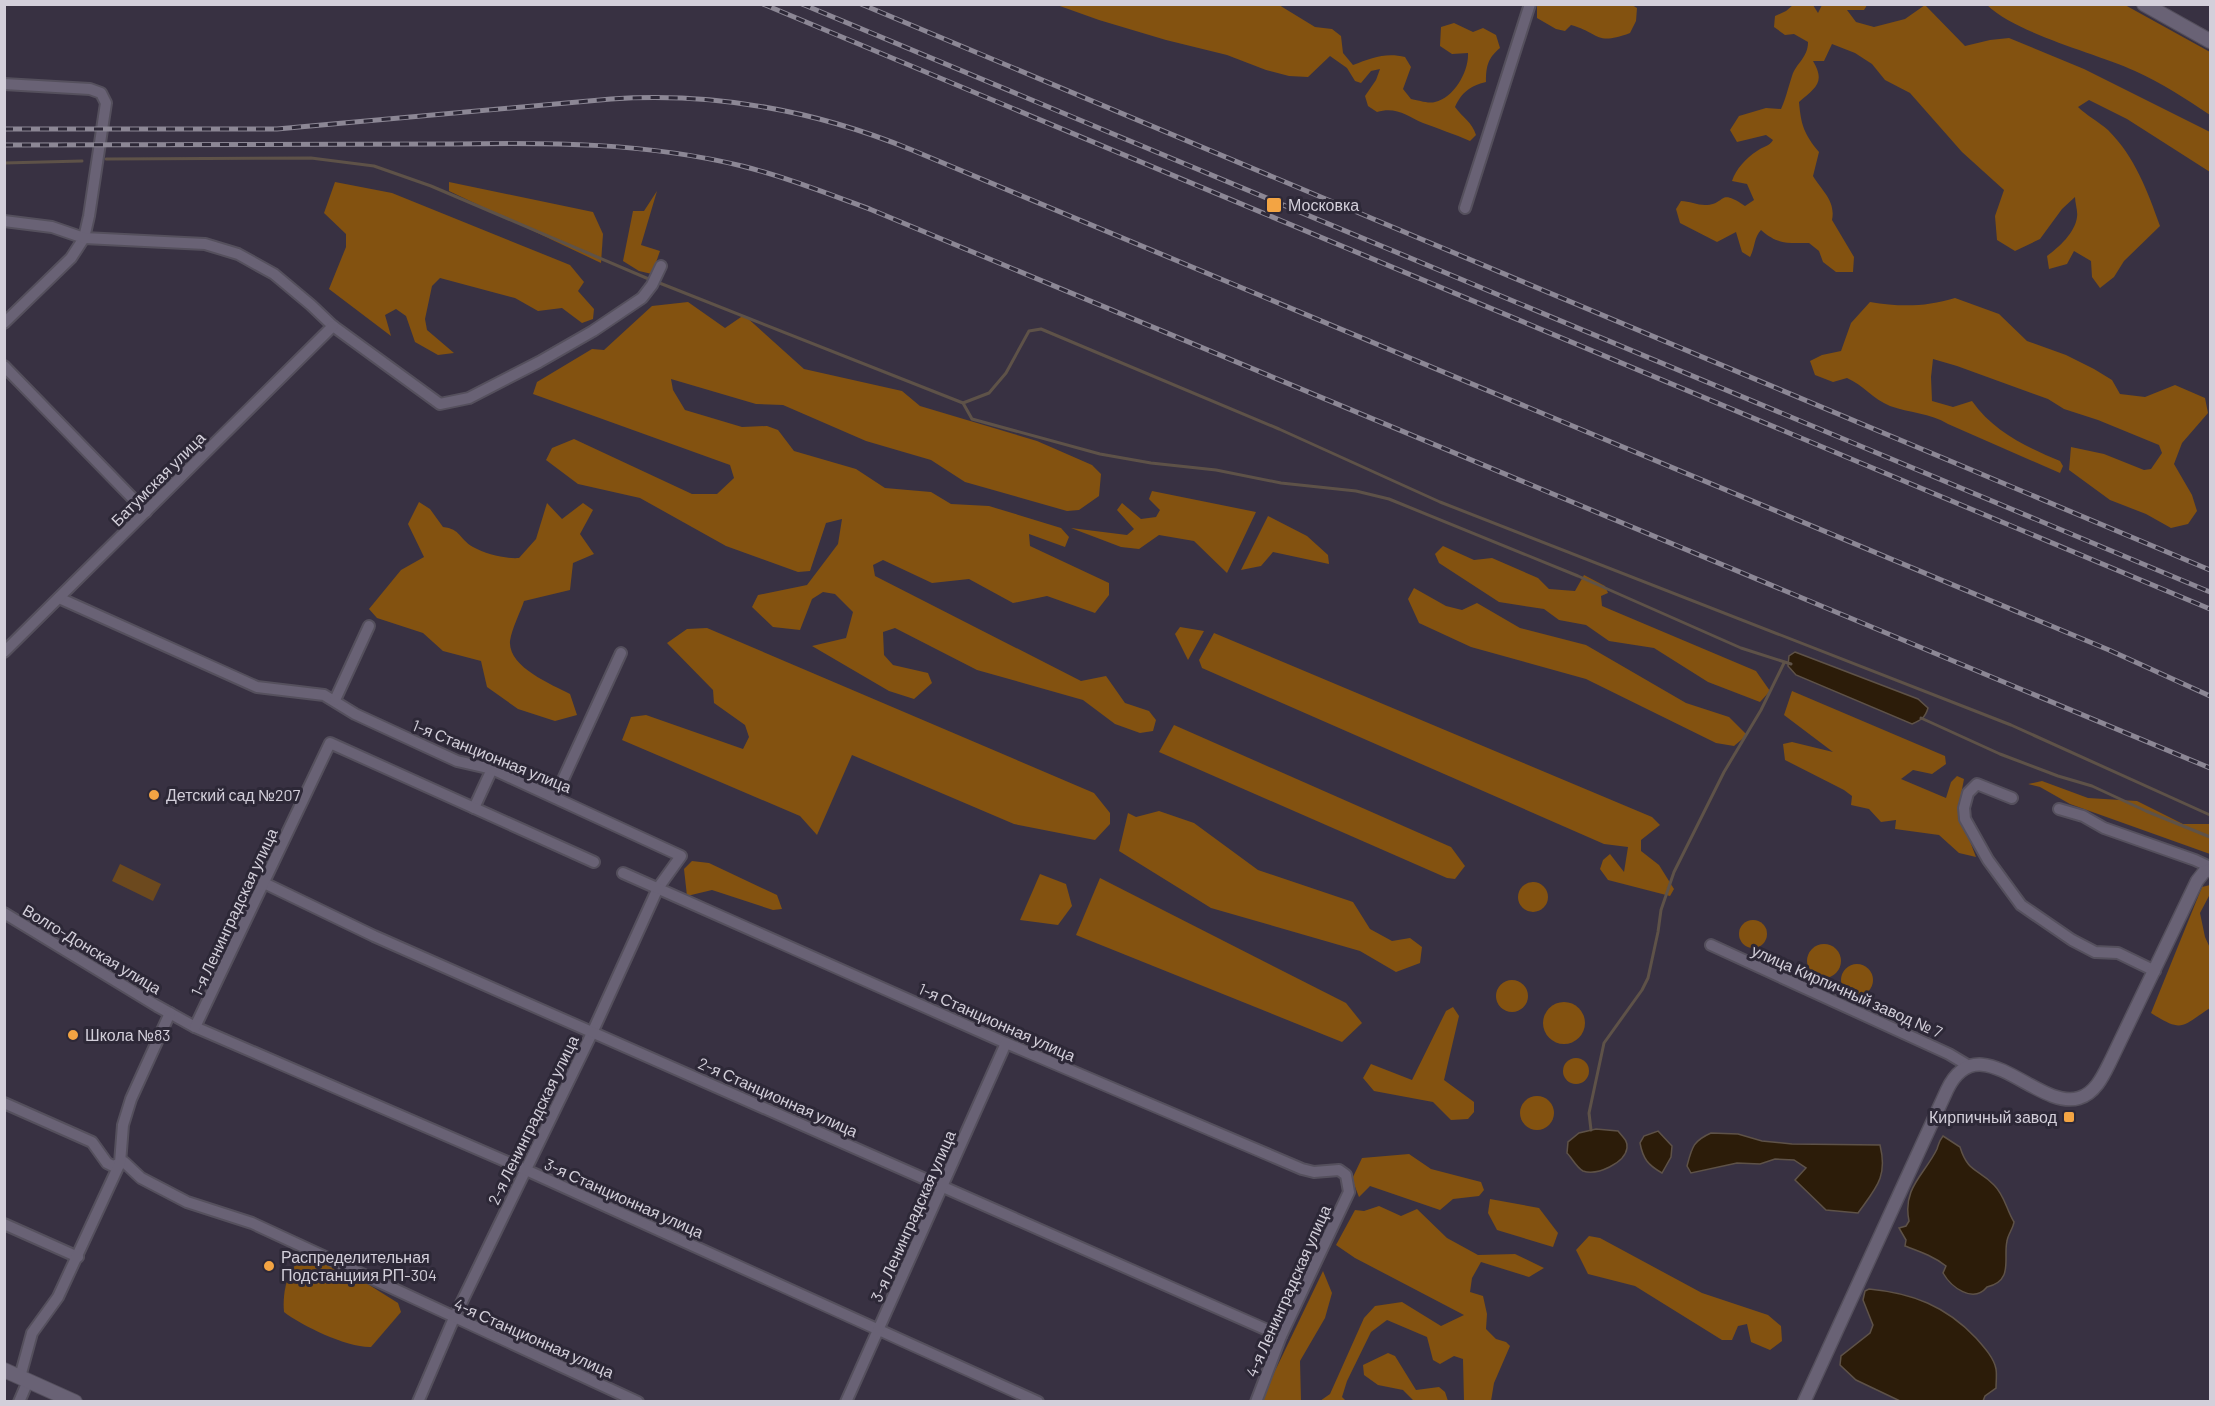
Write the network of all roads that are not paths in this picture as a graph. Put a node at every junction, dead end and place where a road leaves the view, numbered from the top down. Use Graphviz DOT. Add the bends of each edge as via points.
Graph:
graph roads {
  1 [pos="1530,4"];
  2 [pos="2144,4"];
  3 [pos="2211,40"];
  4 [pos="4,84"];
  5 [pos="1465,208"];
  6 [pos="4,221"];
  7 [pos="84,238"];
  8 [pos="661,266"];
  9 [pos="4,323"];
  10 [pos="333,327"];
  11 [pos="4,366"];
  12 [pos="146,513"];
  13 [pos="59,598"];
  14 [pos="369,626"];
  15 [pos="4,652"];
  16 [pos="621,653"];
  17 [pos="335,700"];
  18 [pos="492,769"];
  19 [pos="555,797"];
  20 [pos="2012,798"];
  21 [pos="474,808"];
  22 [pos="2059,809"];
  23 [pos="681,856"];
  24 [pos="594,862"];
  25 [pos="2211,869"];
  26 [pos="623,873"];
  27 [pos="264,883"];
  28 [pos="658,888"];
  29 [pos="4,913"];
  30 [pos="1711,945"];
  31 [pos="2155,971"];
  32 [pos="170,1014"];
  33 [pos="195,1028"];
  34 [pos="592,1031"];
  35 [pos="1006,1043"];
  36 [pos="1969,1066"];
  37 [pos="4,1103"];
  38 [pos="120,1163"];
  39 [pos="526,1170"];
  40 [pos="943,1186"];
  41 [pos="1349,1192"];
  42 [pos="4,1224"];
  43 [pos="78,1257"];
  44 [pos="454,1318"];
  45 [pos="878,1330"];
  46 [pos="1281,1336"];
  47 [pos="4,1370"];
  48 [pos="24,1379"];
  49 [pos="19,1401"];
  50 [pos="75,1401"];
  51 [pos="418,1401"];
  52 [pos="638,1401"];
  53 [pos="846,1401"];
  54 [pos="1038,1401"];
  55 [pos="1256,1401"];
  56 [pos="1804,1401"];
  1 -- 5 [label="street"];
  2 -- 3 [label="main road"];
  4 -- 7 [label="street" via="101,93 106,103"];
  6 -- 7 [label="street" via="52,227"];
  7 -- 9 [label="street" via="71,258"];
  7 -- 10 [label="street" via="206,244 238,254 274,274"];
  8 -- 10 [label="street" via="642,298 593,332 469,398 441,404"];
  10 -- 12 [label="street, Батумская улица"];
  11 -- 12 [label="street"];
  12 -- 13 [label="street, Батумская улица"];
  13 -- 15 [label="street, Батумская улица"];
  13 -- 17 [label="street, 1-я Станционная улица" via="257,687 324,694"];
  14 -- 17 [label="street"];
  16 -- 19 [label="street"];
  17 -- 18 [label="street, 1-я Станционная улица" via="355,714 457,761"];
  18 -- 19 [label="street, 1-я Станционная улица"];
  18 -- 21 [label="street"];
  19 -- 23 [label="street, 1-я Станционная улица"];
  20 -- 31 [label="street" via="1977,784 1968,793 1964,808 1965,819 1988,860 2021,904 2095,952 2118,953"];
  21 -- 24 [label="street"];
  21 -- 27 [label="street, 1-я Ленинградская улица" via="330,743"];
  22 -- 25 [label="street"];
  23 -- 28 [label="street, 2-я Ленинградская улица"];
  25 -- 31 [label="street" via="2197,881"];
  26 -- 28 [label="street, 1-я Станционная улица"];
  27 -- 33 [label="street, 1-я Ленинградская улица"];
  27 -- 34 [label="street, 2-я Станционная улица" via="374,936"];
  28 -- 34 [label="street, 2-я Ленинградская улица"];
  28 -- 35 [label="street, 1-я Станционная улица"];
  29 -- 32 [label="street, Волго-Донская улица"];
  30 -- 36 [label="street, улица Кирпичный завод № 7"];
  31 -- 36 [label="street" via="2100,1080 2080,1098 2057,1097 1991,1066"];
  32 -- 33 [label="street, Волго-Донская улица"];
  32 -- 38 [label="street" via="131,1099 123,1125"];
  33 -- 39 [label="street, 3-я Станционная улица"];
  34 -- 39 [label="street, 2-я Ленинградская улица"];
  34 -- 40 [label="street, 2-я Станционная улица"];
  35 -- 40 [label="street, 3-я Ленинградская улица"];
  35 -- 41 [label="street, 1-я Станционная улица" via="1302,1169 1339,1170 1346,1175"];
  36 -- 56 [label="street" via="1950,1083"];
  37 -- 38 [label="street, 4-я Станционная улица" via="92,1142 107,1163"];
  38 -- 43 [label="street"];
  38 -- 44 [label="street, 4-я Станционная улица" via="187,1202 252,1223"];
  39 -- 44 [label="street, 2-я Ленинградская улица"];
  39 -- 45 [label="street, 3-я Станционная улица"];
  40 -- 45 [label="street, 3-я Ленинградская улица"];
  40 -- 46 [label="street, 2-я Станционная улица"];
  41 -- 46 [label="street, 4-я Ленинградская улица"];
  42 -- 43 [label="street"];
  43 -- 48 [label="street" via="58,1297 32,1333"];
  44 -- 51 [label="street, 2-я Ленинградская улица"];
  44 -- 52 [label="street, 4-я Станционная улица"];
  45 -- 53 [label="street, 3-я Ленинградская улица"];
  45 -- 54 [label="street, 3-я Станционная улица"];
  46 -- 55 [label="street, 4-я Ленинградская улица"];
  47 -- 48 [label="main road"];
  48 -- 49 [label="street"];
  48 -- 50 [label="main road"];
}
